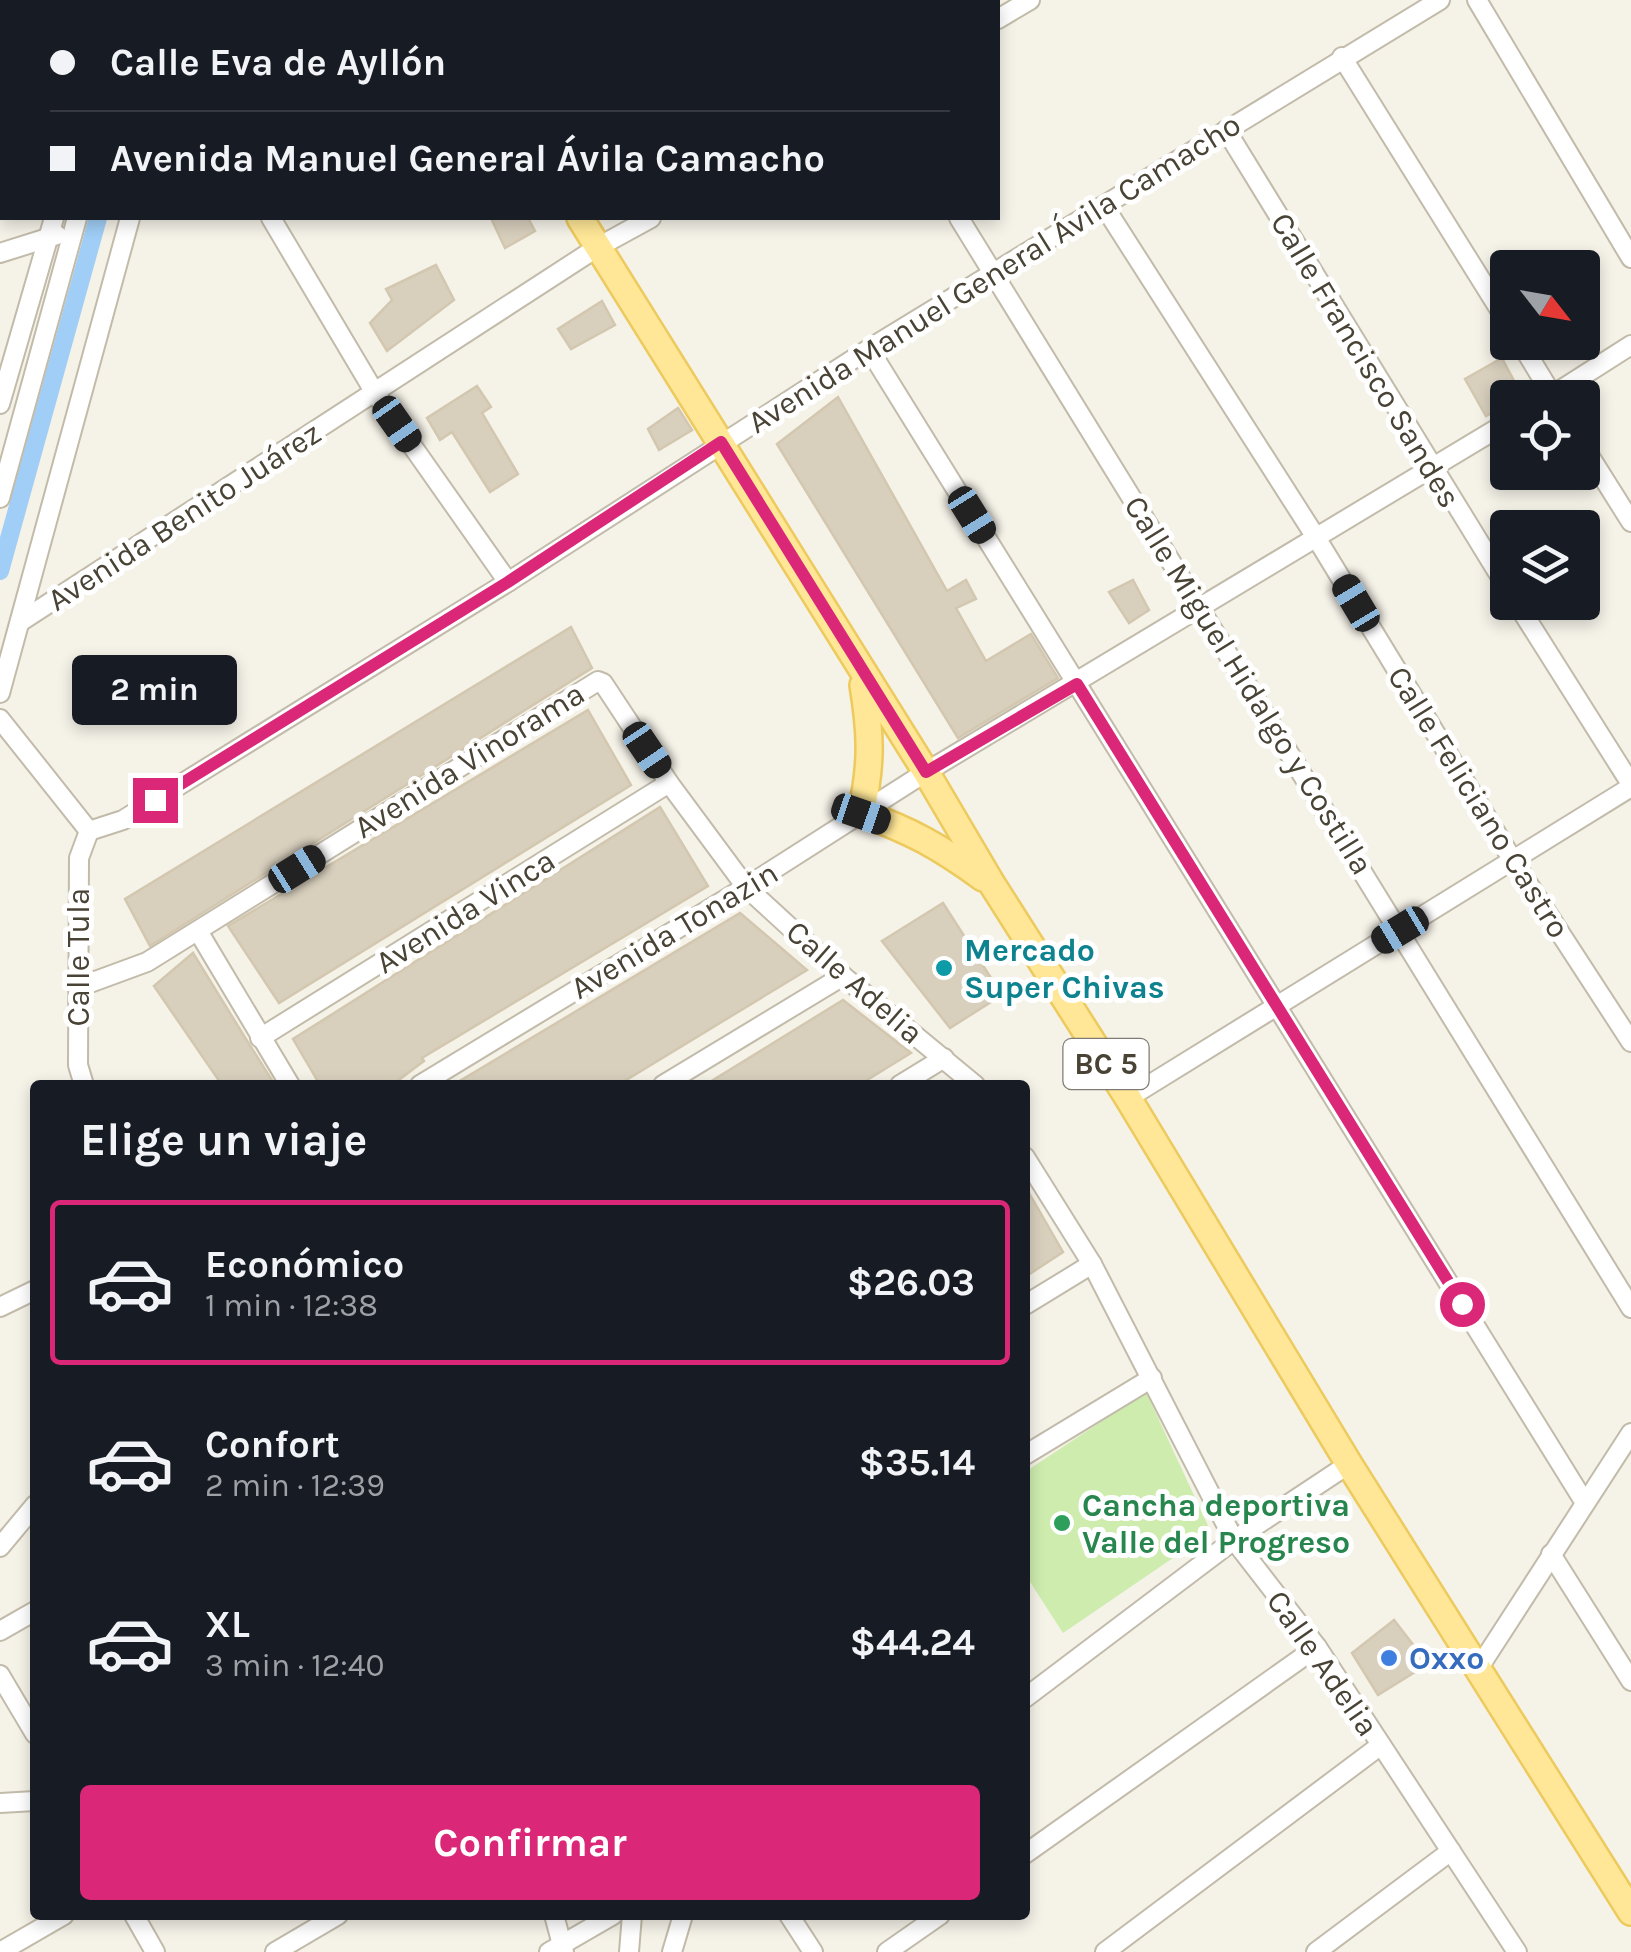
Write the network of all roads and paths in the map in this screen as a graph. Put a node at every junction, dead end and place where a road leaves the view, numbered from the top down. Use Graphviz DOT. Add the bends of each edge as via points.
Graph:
graph roads {
  1 [pos="1030,0"];
  2 [pos="1440,0"];
  3 [pos="1478,0"];
  4 [pos="1000,18"];
  5 [pos="1342,57"];
  6 [pos="1226,130"];
  7 [pos="1104,206"];
  8 [pos="53,220"];
  9 [pos="129,220"];
  10 [pos="272,220"];
  11 [pos="581,220"];
  12 [pos="647,220"];
  13 [pos="960,220"];
  14 [pos="76,223"];
  15 [pos="48,238"];
  16 [pos="598,248"];
  17 [pos="0,254"];
  18 [pos="1631,258"];
  19 [pos="994,274"];
  20 [pos="1490,294"];
  21 [pos="1631,345"];
  22 [pos="869,349"];
  23 [pos="1578,380"];
  24 [pos="375,393"];
  25 [pos="0,404"];
  26 [pos="1490,433"];
  27 [pos="721,442"];
  28 [pos="1432,469"];
  29 [pos="1600,473"];
  30 [pos="0,498"];
  31 [pos="1631,522"];
  32 [pos="1317,539"];
  33 [pos="1490,561"];
  34 [pos="508,582"];
  35 [pos="1202,608"];
  36 [pos="1527,620"];
  37 [pos="20,622"];
  38 [pos="861,673"];
  39 [pos="598,681"];
  40 [pos="1077,684"];
  41 [pos="0,693"];
  42 [pos="0,719"];
  43 [pos="926,772"];
  44 [pos="670,783"];
  45 [pos="1631,785"];
  46 [pos="861,814"];
  47 [pos="89,831"];
  48 [pos="1512,860"];
  49 [pos="992,884"];
  50 [pos="746,887"];
  51 [pos="1400,930"];
  52 [pos="198,932"];
  53 [pos="843,976"];
  54 [pos="78,987"];
  55 [pos="1277,1006"];
  56 [pos="260,1038"];
  57 [pos="1631,1042"];
  58 [pos="944,1058"];
  59 [pos="82,1080"];
  60 [pos="287,1080"];
  61 [pos="428,1080"];
  62 [pos="671,1080"];
  63 [pos="908,1080"];
  64 [pos="969,1080"];
  65 [pos="1128,1098"];
  66 [pos="1030,1165"];
  67 [pos="1092,1264"];
  68 [pos="30,1292"];
  69 [pos="1030,1302"];
  70 [pos="0,1307"];
  71 [pos="1631,1308"];
  72 [pos="1152,1378"];
  73 [pos="1631,1434"];
  74 [pos="1030,1452"];
  75 [pos="1349,1464"];
  76 [pos="1584,1503"];
  77 [pos="30,1511"];
  78 [pos="1234,1540"];
  79 [pos="0,1547"];
  80 [pos="1550,1554"];
  81 [pos="30,1614"];
  82 [pos="0,1631"];
  83 [pos="1317,1647"];
  84 [pos="1478,1669"];
  85 [pos="0,1675"];
  86 [pos="1631,1681"];
  87 [pos="1030,1694"];
  88 [pos="30,1726"];
  89 [pos="1382,1745"];
  90 [pos="30,1801"];
  91 [pos="0,1803"];
  92 [pos="1030,1850"];
  93 [pos="1451,1851"];
  94 [pos="1631,1912"];
  95 [pos="55,1920"];
  96 [pos="137,1920"];
  97 [pos="329,1920"];
  98 [pos="555,1920"];
  99 [pos="605,1920"];
  100 [pos="632,1920"];
  101 [pos="682,1920"];
  102 [pos="792,1920"];
  103 [pos="933,1920"];
  104 [pos="677,1949"];
  105 [pos="558,1950"];
  106 [pos="0,1952"];
  107 [pos="155,1952"];
  108 [pos="275,1952"];
  109 [pos="629,1952"];
  110 [pos="813,1952"];
  111 [pos="888,1952"];
  112 [pos="1105,1952"];
  113 [pos="1316,1952"];
  114 [pos="1517,1952"];
  1 -- 4 [label="street"];
  2 -- 5 [label="street, Avenida Manuel General Ávila Camacho"];
  3 -- 18 [label="street"];
  5 -- 6 [label="street, Avenida Manuel General Ávila Camacho"];
  5 -- 20 [label="street"];
  6 -- 7 [label="street, Avenida Manuel General Ávila Camacho"];
  6 -- 28 [label="street, Calle Francisco Sandes"];
  7 -- 19 [label="street, Avenida Manuel General Ávila Camacho"];
  7 -- 32 [label="street, Calle Feliciano Castro"];
  8 -- 15 [label="street"];
  9 -- 37 [label="street"];
  10 -- 24 [label="street"];
  11 -- 16 [label="main road, BC 5"];
  12 -- 16 [label="street, Avenida Benito Juárez"];
  13 -- 19 [label="street, Calle Miguel Hidalgo y Costilla"];
  14 -- 15 [label="street"];
  14 -- 30 [label="street"];
  15 -- 17 [label="street"];
  15 -- 25 [label="street"];
  16 -- 24 [label="street, Avenida Benito Juárez"];
  16 -- 27 [label="main road, BC 5"];
  19 -- 22 [label="street, Avenida Manuel General Ávila Camacho"];
  19 -- 35 [label="street, Calle Miguel Hidalgo y Costilla"];
  21 -- 23 [label="street"];
  22 -- 27 [label="street, Avenida Manuel General Ávila Camacho"];
  22 -- 40 [label="street"];
  24 -- 34 [label="street"];
  24 -- 37 [label="street, Avenida Benito Juárez"];
  26 -- 28 [label="street, Avenida Tonazin"];
  27 -- 34 [label="street, Avenida Manuel General Ávila Camacho"];
  27 -- 38 [label="main road, BC 5"];
  28 -- 32 [label="street, Avenida Tonazin"];
  28 -- 33 [label="street, Calle Francisco Sandes"];
  29 -- 31 [label="street"];
  32 -- 35 [label="street, Avenida Tonazin"];
  32 -- 48 [label="street, Calle Feliciano Castro"];
  34 -- 47 [label="street, Avenida Manuel General Ávila Camacho" via="123,820"];
  35 -- 40 [label="street, Avenida Tonazin"];
  35 -- 51 [label="street, Calle Miguel Hidalgo y Costilla"];
  36 -- 45 [label="street"];
  37 -- 41 [label="street"];
  38 -- 43 [label="main road, BC 5"];
  38 -- 46 [label="main road" via="871,772"];
  39 -- 44 [label="street, Calle Adelia"];
  39 -- 52 [label="street, Avenida Vinorama"];
  40 -- 43 [label="street, Avenida Tonazin"];
  40 -- 55 [label="street"];
  42 -- 47 [label="street"];
  43 -- 46 [label="street, Avenida Tonazin"];
  43 -- 49 [label="main road, BC 5"];
  44 -- 50 [label="street, Calle Adelia"];
  44 -- 56 [label="street, Avenida Vinca"];
  45 -- 48 [label="street"];
  46 -- 49 [label="main road" via="939,846"];
  46 -- 50 [label="street, Avenida Tonazin"];
  47 -- 54 [label="street, Calle Tula" via="78,858"];
  48 -- 51 [label="street"];
  48 -- 57 [label="street, Calle Feliciano Castro"];
  49 -- 65 [label="main road, BC 5"];
  50 -- 53 [label="street, Calle Adelia"];
  50 -- 61 [label="street, Avenida Tonazin"];
  51 -- 55 [label="street"];
  51 -- 71 [label="street, Calle Miguel Hidalgo y Costilla"];
  52 -- 54 [label="street, Avenida Vinorama" via="147,962"];
  52 -- 56 [label="street"];
  53 -- 58 [label="street, Calle Adelia"];
  53 -- 62 [label="street"];
  54 -- 59 [label="street, Calle Tula"];
  55 -- 65 [label="street"];
  55 -- 76 [label="street"];
  56 -- 60 [label="street"];
  58 -- 63 [label="street"];
  58 -- 64 [label="street, Calle Adelia"];
  65 -- 75 [label="main road, BC 5"];
  66 -- 67 [label="street, Calle Adelia"];
  67 -- 69 [label="street"];
  67 -- 72 [label="street, Calle Adelia"];
  68 -- 70 [label="street"];
  72 -- 74 [label="street"];
  72 -- 78 [label="street, Calle Adelia"];
  73 -- 76 [label="street"];
  75 -- 78 [label="street"];
  75 -- 84 [label="main road, BC 5"];
  76 -- 80 [label="street"];
  77 -- 79 [label="street"];
  78 -- 83 [label="street, Calle Adelia"];
  78 -- 87 [label="street"];
  80 -- 84 [label="street"];
  80 -- 86 [label="street"];
  81 -- 82 [label="street"];
  83 -- 89 [label="street, Calle Adelia"];
  83 -- 92 [label="street"];
  84 -- 94 [label="main road, BC 5"];
  85 -- 88 [label="street"];
  89 -- 93 [label="street, Calle Adelia"];
  89 -- 112 [label="street"];
  90 -- 91 [label="street"];
  93 -- 113 [label="street"];
  93 -- 114 [label="street, Calle Adelia"];
  95 -- 106 [label="street"];
  96 -- 107 [label="street"];
  97 -- 108 [label="street"];
  98 -- 105 [label="street"];
  99 -- 105 [label="street"];
  100 -- 109 [label="street"];
  101 -- 104 [label="street"];
  102 -- 110 [label="street"];
  103 -- 111 [label="street"];
}
